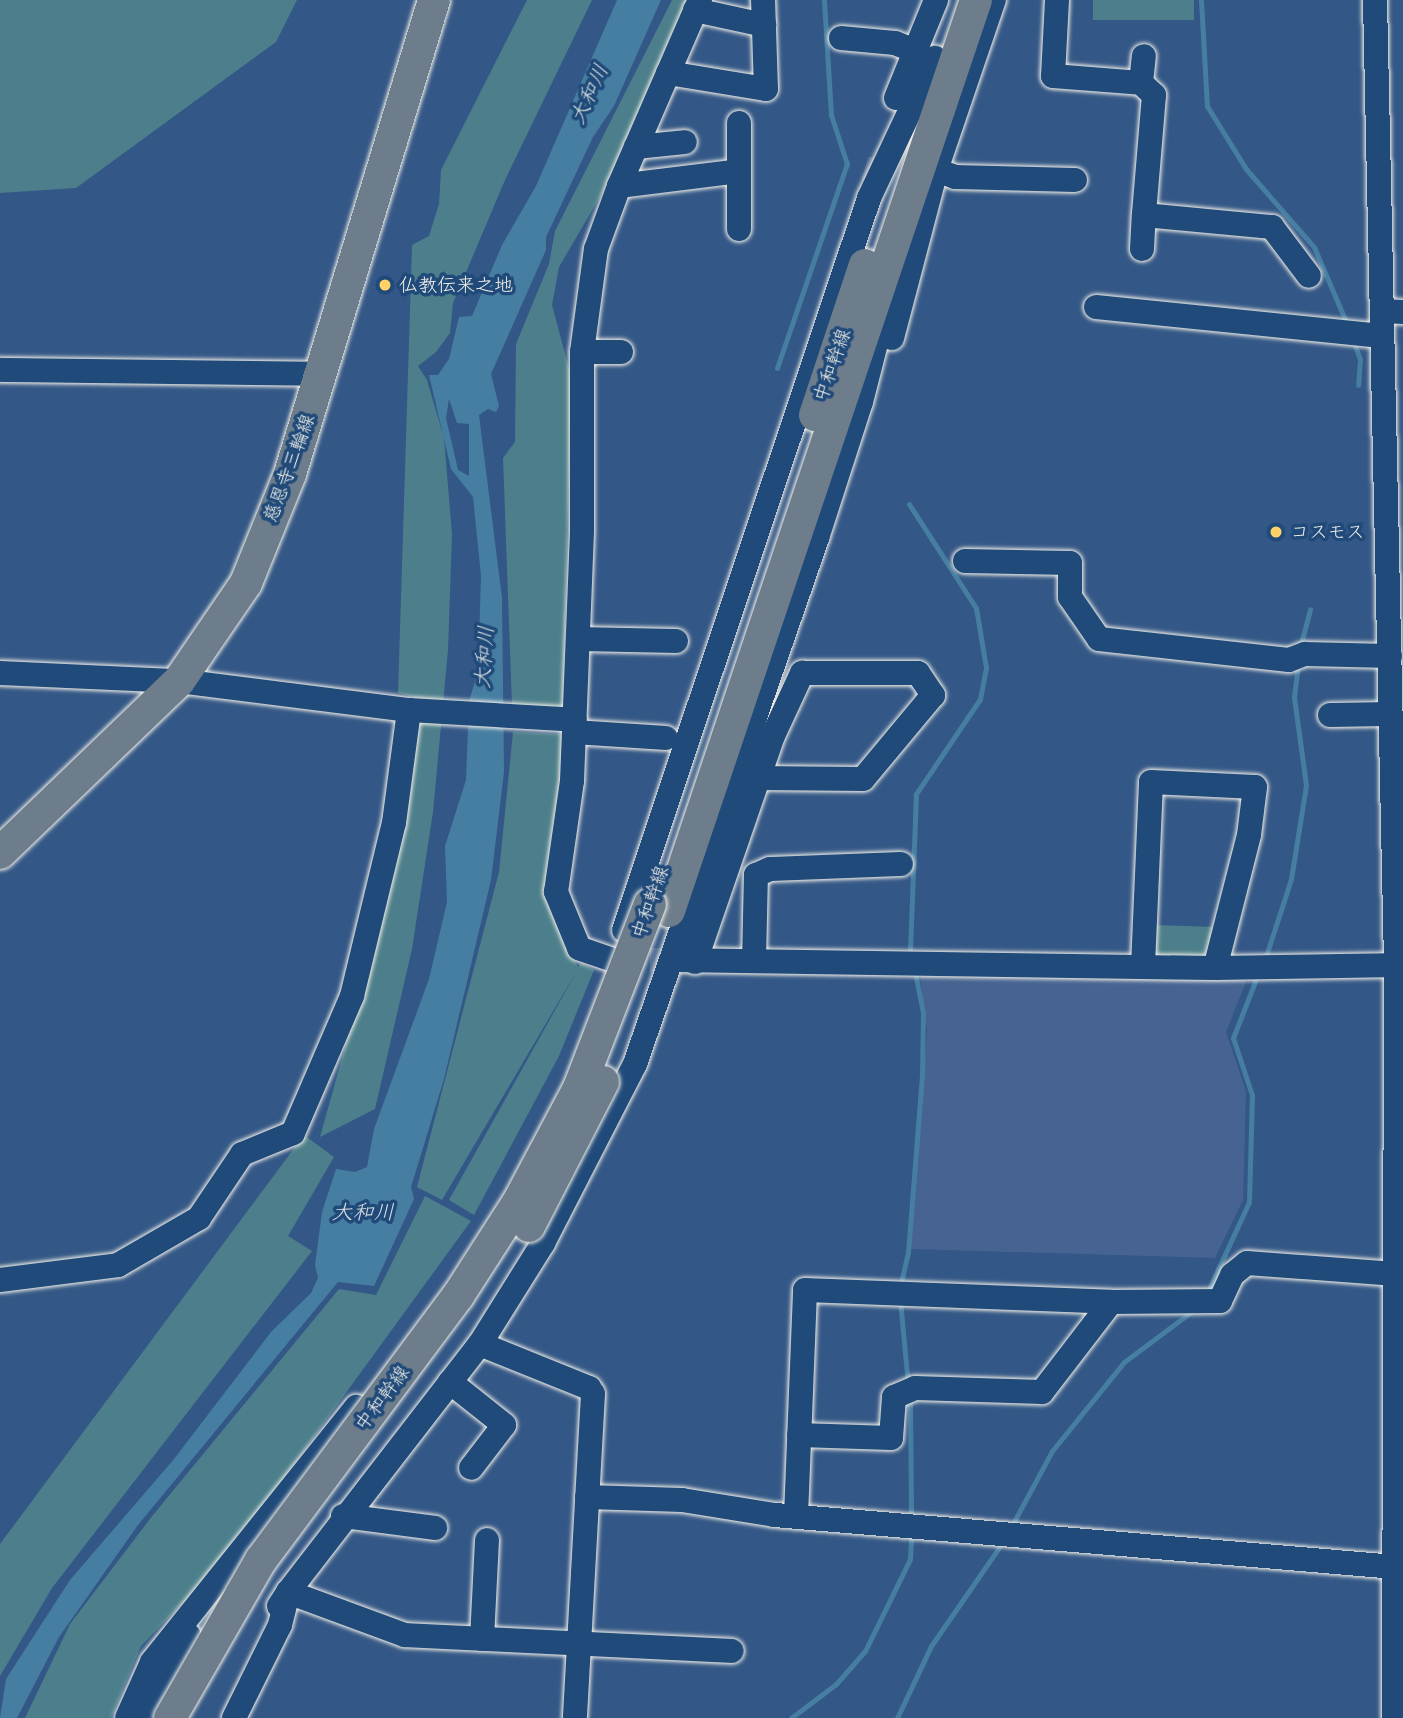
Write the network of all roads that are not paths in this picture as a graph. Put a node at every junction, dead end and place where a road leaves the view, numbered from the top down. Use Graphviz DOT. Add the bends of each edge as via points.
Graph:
graph roads {
  1 [pos="434,0"];
  2 [pos="763,0"];
  3 [pos="936,0"];
  4 [pos="954,0"];
  5 [pos="976,0"];
  6 [pos="993,0"];
  7 [pos="1056,0"];
  8 [pos="1375,0"];
  9 [pos="698,5"];
  10 [pos="764,25"];
  11 [pos="841,38"];
  12 [pos="926,55"];
  13 [pos="1144,56"];
  14 [pos="668,73"];
  15 [pos="1141,83"];
  16 [pos="739,123"];
  17 [pos="685,142"];
  18 [pos="636,147"];
  19 [pos="936,170"];
  20 [pos="739,171"];
  21 [pos="1075,180"];
  22 [pos="619,187"];
  23 [pos="1144,215"];
  24 [pos="902,222"];
  25 [pos="739,229"];
  26 [pos="1142,249"];
  27 [pos="1309,276"];
  28 [pos="1096,307"];
  29 [pos="1389,320"];
  30 [pos="583,352"];
  31 [pos="621,352"];
  32 [pos="0,370"];
  33 [pos="321,374"];
  34 [pos="1393,407"];
  35 [pos="965,561"];
  36 [pos="1396,613"];
  37 [pos="578,639"];
  38 [pos="676,642"];
  39 [pos="1390,656"];
  40 [pos="0,673"];
  41 [pos="179,681"];
  42 [pos="763,694"];
  43 [pos="409,710"];
  44 [pos="1331,715"];
  45 [pos="1394,720"];
  46 [pos="574,726"];
  47 [pos="666,738"];
  48 [pos="758,778"];
  49 [pos="0,853"];
  50 [pos="901,864"];
  51 [pos="659,908"];
  52 [pos="613,960"];
  53 [pos="684,961"];
  54 [pos="754,961"];
  55 [pos="1400,965"];
  56 [pos="1143,967"];
  57 [pos="1215,968"];
  58 [pos="1396,1274"];
  59 [pos="0,1280"];
  60 [pos="1111,1302"];
  61 [pos="480,1344"];
  62 [pos="450,1382"];
  63 [pos="799,1435"];
  64 [pos="471,1468"];
  65 [pos="587,1497"];
  66 [pos="343,1516"];
  67 [pos="796,1516"];
  68 [pos="435,1528"];
  69 [pos="488,1540"];
  70 [pos="1395,1567"];
  71 [pos="221,1578"];
  72 [pos="288,1592"];
  73 [pos="482,1639"];
  74 [pos="579,1644"];
  75 [pos="732,1651"];
  76 [pos="127,1718"];
  77 [pos="146,1718"];
  78 [pos="170,1718"];
  79 [pos="194,1718"];
  80 [pos="217,1718"];
  81 [pos="234,1718"];
  82 [pos="575,1718"];
  83 [pos="1394,1718"];
  1 -- 33 [label="main road, 慈恩寺三輪線"];
  2 -- 10 [label="street"];
  3 -- 12 [label="street"];
  4 -- 12 [label="main road, 中和幹線"];
  5 -- 24 [label="main road, 中和幹線"];
  6 -- 19 [label="street"];
  7 -- 15 [label="street" via="1053,76"];
  8 -- 29 [label="street"];
  9 -- 10 [label="street"];
  9 -- 14 [label="street"];
  10 -- 14 [label="street" via="766,89"];
  11 -- 12 [label="street" via="895,43"];
  12 -- 51 [label="main road, 中和幹線"];
  12 -- 52 [label="street" via="869,198"];
  13 -- 15 [label="street"];
  14 -- 18 [label="street"];
  15 -- 23 [label="street" via="1154,95"];
  16 -- 20 [label="street"];
  17 -- 18 [label="street"];
  18 -- 22 [label="street"];
  19 -- 21 [label="street" via="955,177"];
  19 -- 42 [label="street" via="864,442 806,619"];
  20 -- 22 [label="street"];
  20 -- 25 [label="street"];
  22 -- 30 [label="street" via="596,250"];
  23 -- 26 [label="street"];
  23 -- 27 [label="street" via="1272,227"];
  24 -- 42 [label="street" via="861,402"];
  24 -- 51 [label="main road, 中和幹線"];
  28 -- 29 [label="street"];
  29 -- 34 [label="street"];
  30 -- 31 [label="street"];
  30 -- 37 [label="street"];
  32 -- 33 [label="street"];
  33 -- 41 [label="main road, 慈恩寺三輪線" via="290,474 246,583"];
  34 -- 36 [label="street"];
  35 -- 39 [label="street" via="1070,563 1070,597 1099,639 1297,657"];
  36 -- 39 [label="street"];
  37 -- 38 [label="street"];
  37 -- 46 [label="street"];
  39 -- 45 [label="street"];
  40 -- 41 [label="street"];
  41 -- 43 [label="street"];
  41 -- 49 [label="main road, 慈恩寺三輪線"];
  42 -- 53 [label="street"];
  43 -- 46 [label="street"];
  43 -- 59 [label="street" via="394,822 352,996 293,1133 242,1154 199,1218 118,1265"];
  44 -- 45 [label="street"];
  45 -- 55 [label="street"];
  46 -- 47 [label="street"];
  46 -- 52 [label="street" via="556,892 579,948"];
  48 -- 48 [label="street" via="802,673 918,673 933,695 863,779"];
  48 -- 53 [label="street"];
  50 -- 54 [label="street" via="770,869 756,875"];
  51 -- 78 [label="main road, 中和幹線, bridge" via="579,1088 519,1201 458,1296 261,1560"];
  51 -- 79 [label="main road, 中和幹線, bridge" via="583,1129 525,1233 480,1302 283,1566 248,1618"];
  52 -- 71 [label="street" via="552,1112 474,1249 406,1344"];
  53 -- 54 [label="street"];
  53 -- 61 [label="street" via="601,1136"];
  54 -- 56 [label="street"];
  55 -- 57 [label="street"];
  55 -- 58 [label="street"];
  56 -- 57 [label="street"];
  56 -- 57 [label="street" via="1151,782 1255,787 1249,835"];
  58 -- 60 [label="street" via="1247,1263 1232,1275 1220,1301"];
  58 -- 70 [label="street"];
  60 -- 63 [label="street" via="1042,1392 909,1389 894,1397 891,1438"];
  60 -- 63 [label="street" via="805,1290"];
  61 -- 62 [label="street"];
  61 -- 65 [label="street" via="589,1388 593,1394"];
  62 -- 64 [label="street" via="504,1425"];
  62 -- 66 [label="street"];
  63 -- 67 [label="street"];
  65 -- 67 [label="street" via="682,1500"];
  65 -- 74 [label="street"];
  66 -- 68 [label="street"];
  66 -- 72 [label="street"];
  67 -- 70 [label="street"];
  69 -- 73 [label="street"];
  70 -- 83 [label="street"];
  71 -- 76 [label="street" via="152,1662"];
  71 -- 77 [label="street"];
  72 -- 73 [label="street" via="405,1635"];
  72 -- 80 [label="street" via="249,1654"];
  72 -- 81 [label="street" via="280,1625"];
  73 -- 74 [label="street"];
  74 -- 75 [label="street"];
  74 -- 82 [label="street"];
}
